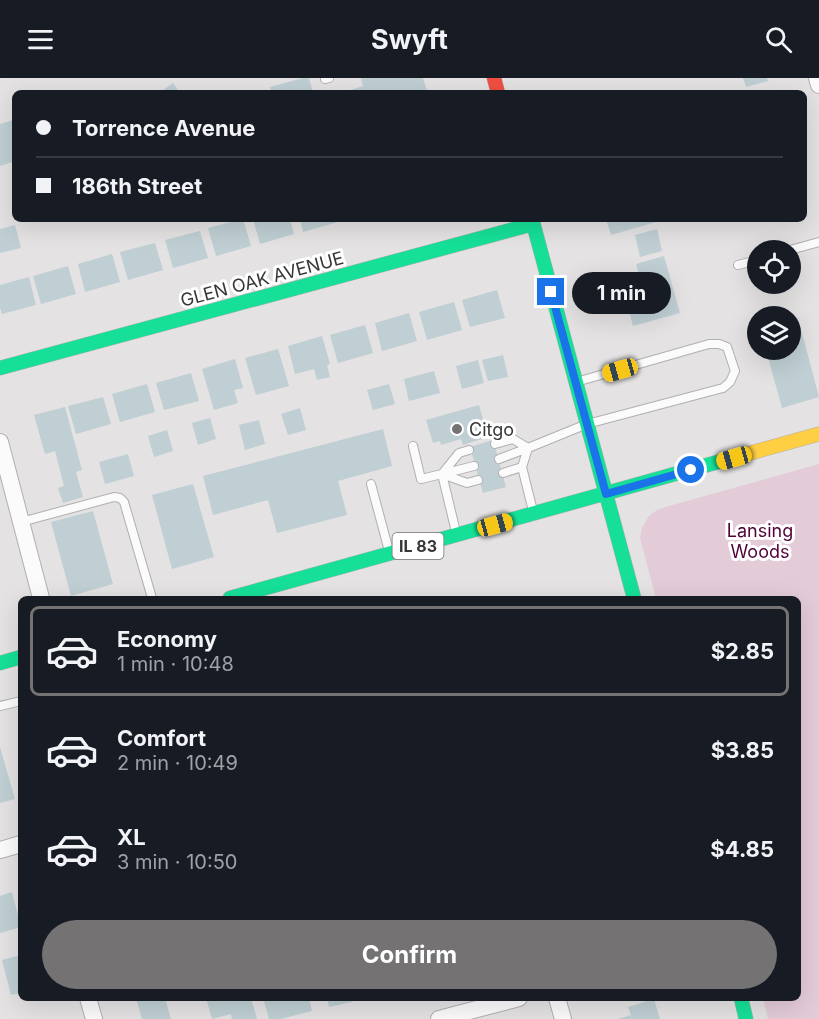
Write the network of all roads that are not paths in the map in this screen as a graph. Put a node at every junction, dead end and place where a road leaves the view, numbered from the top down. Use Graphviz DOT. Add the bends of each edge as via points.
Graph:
graph roads {
  1 [pos="817,78"];
  2 [pos="819,85"];
  3 [pos="528,222"];
  4 [pos="532,222"];
  5 [pos="819,242"];
  6 [pos="801,247"];
  7 [pos="747,263"];
  8 [pos="738,265"];
  9 [pos="0,369"];
  10 [pos="575,382"];
  11 [pos="587,424"];
  12 [pos="819,434"];
  13 [pos="0,442"];
  14 [pos="495,444"];
  15 [pos="413,446"];
  16 [pos="528,448"];
  17 [pos="469,450"];
  18 [pos="499,459"];
  19 [pos="474,466"];
  20 [pos="522,467"];
  21 [pos="503,473"];
  22 [pos="442,474"];
  23 [pos="478,480"];
  24 [pos="371,484"];
  25 [pos="606,494"];
  26 [pos="533,514"];
  27 [pos="21,522"];
  28 [pos="457,535"];
  29 [pos="390,554"];
  30 [pos="41,596"];
  31 [pos="151,596"];
  32 [pos="237,596"];
  33 [pos="633,596"];
  34 [pos="18,658"];
  35 [pos="0,663"];
  36 [pos="18,701"];
  37 [pos="0,706"];
  38 [pos="18,845"];
  39 [pos="0,850"];
  40 [pos="89,1001"];
  41 [pos="508,1001"];
  42 [pos="558,1001"];
  43 [pos="742,1001"];
  44 [pos="94,1019"];
  45 [pos="439,1019"];
  46 [pos="563,1019"];
  47 [pos="746,1019"];
  1 -- 2 [label="street"];
  3 -- 9 [label="street, GLEN OAK AVENUE"];
  4 -- 10 [label="street"];
  5 -- 6 [label="lane"];
  7 -- 8 [label="lane"];
  10 -- 11 [label="street"];
  10 -- 11 [label="lane" via="709,344 727,346 735,371 723,388"];
  11 -- 16 [label="lane"];
  11 -- 25 [label="street"];
  12 -- 25 [label="street, IL 83"];
  13 -- 27 [label="street"];
  14 -- 16 [label="lane" via="513,439"];
  15 -- 22 [label="lane" via="421,479"];
  16 -- 18 [label="lane"];
  16 -- 20 [label="lane"];
  17 -- 22 [label="lane" via="459,453"];
  19 -- 22 [label="lane"];
  20 -- 21 [label="lane"];
  20 -- 26 [label="lane"];
  22 -- 23 [label="lane" via="467,483"];
  22 -- 28 [label="lane"];
  24 -- 29 [label="lane"];
  25 -- 26 [label="street, IL 83"];
  25 -- 33 [label="street"];
  26 -- 28 [label="street, IL 83"];
  27 -- 30 [label="street"];
  27 -- 31 [label="lane" via="120,498"];
  28 -- 29 [label="street, IL 83"];
  29 -- 32 [label="street, IL 83"];
  34 -- 35 [label="street"];
  36 -- 37 [label="lane"];
  38 -- 39 [label="street"];
  40 -- 44 [label="street"];
  41 -- 45 [label="street"];
  42 -- 46 [label="street"];
  43 -- 47 [label="street"];
}
